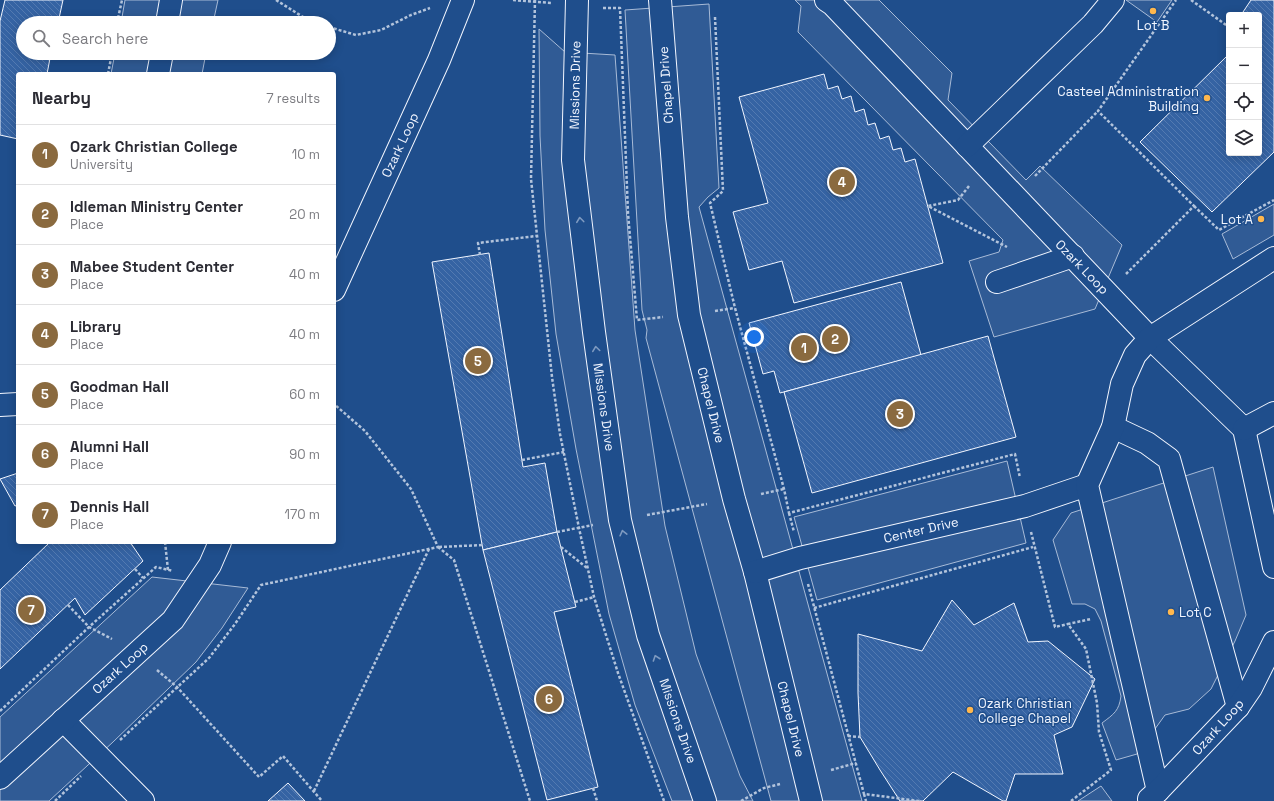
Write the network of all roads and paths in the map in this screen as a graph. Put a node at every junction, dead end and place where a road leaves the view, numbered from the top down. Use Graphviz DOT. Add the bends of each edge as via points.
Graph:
graph roads {
  1 [pos="122,0"];
  2 [pos="171,0"];
  3 [pos="276,0"];
  4 [pos="463,0"];
  5 [pos="513,0"];
  6 [pos="660,0"];
  7 [pos="826,0"];
  8 [pos="1113,0"];
  9 [pos="1176,0"];
  10 [pos="1191,0"];
  11 [pos="535,1"];
  12 [pos="577,3"];
  13 [pos="436,6"];
  14 [pos="119,16"];
  15 [pos="168,16"];
  16 [pos="301,16"];
  17 [pos="715,17"];
  18 [pos="1226,25"];
  19 [pos="336,29"];
  20 [pos="111,60"];
  21 [pos="161,60"];
  22 [pos="108,72"];
  23 [pos="158,72"];
  24 [pos="1098,111"];
  25 [pos="967,146"];
  26 [pos="985,166"];
  27 [pos="1015,197"];
  28 [pos="1274,200"];
  29 [pos="1194,206"];
  30 [pos="536,236"];
  31 [pos="1007,247"];
  32 [pos="480,255"];
  33 [pos="1073,256"];
  34 [pos="1274,258"];
  35 [pos="997,282"];
  36 [pos="336,286"];
  37 [pos="1107,293"];
  38 [pos="735,308"];
  39 [pos="689,315"];
  40 [pos="1150,338"];
  41 [pos="16,404"];
  42 [pos="0,405"];
  43 [pos="336,406"];
  44 [pos="1274,413"];
  45 [pos="1113,427"];
  46 [pos="1244,429"];
  47 [pos="564,452"];
  48 [pos="522,460"];
  49 [pos="1087,485"];
  50 [pos="784,489"];
  51 [pos="734,499"];
  52 [pos="1025,506"];
  53 [pos="789,513"];
  54 [pos="620,520"];
  55 [pos="579,528"];
  56 [pos="557,532"];
  57 [pos="164,544"];
  58 [pos="219,544"];
  59 [pos="483,545"];
  60 [pos="1033,546"];
  61 [pos="438,547"];
  62 [pos="561,547"];
  63 [pos="429,549"];
  64 [pos="800,558"];
  65 [pos="1274,567"];
  66 [pos="588,568"];
  67 [pos="134,569"];
  68 [pos="168,570"];
  69 [pos="174,571"];
  70 [pos="755,572"];
  71 [pos="143,578"];
  72 [pos="594,597"];
  73 [pos="575,602"];
  74 [pos="68,605"];
  75 [pos="814,608"];
  76 [pos="1116,614"];
  77 [pos="1068,624"];
  78 [pos="89,627"];
  79 [pos="1274,642"];
  80 [pos="177,687"];
  81 [pos="1238,707"];
  82 [pos="0,711"];
  83 [pos="62,720"];
  84 [pos="848,736"];
  85 [pos="860,737"];
  86 [pos="101,758"];
  87 [pos="0,778"];
  88 [pos="593,788"];
  89 [pos="314,791"];
  90 [pos="864,794"];
  91 [pos="1152,796"];
  92 [pos="55,801"];
  93 [pos="143,801"];
  94 [pos="322,801"];
  95 [pos="530,801"];
  96 [pos="597,801"];
  97 [pos="664,801"];
  98 [pos="706,801"];
  99 [pos="811,801"];
  100 [pos="866,801"];
  101 [pos="919,801"];
  102 [pos="1071,801"];
  1 -- 14 [label="path"];
  2 -- 15 [label="lane"];
  3 -- 16 [label="path"];
  4 -- 36 [label="lane, Ozark Loop" via="439,60"];
  5 -- 11 [label="path"];
  6 -- 39 [label="lane, Chapel Drive" via="676,217"];
  7 -- 25 [label="lane, Ozark Loop"];
  8 -- 25 [label="lane" via="1094,24"];
  9 -- 24 [label="path"];
  10 -- 18 [label="path"];
  11 -- 12 [label="path"];
  11 -- 30 [label="path" via="531,179"];
  12 -- 39 [label="path" via="587,8 620,8 628,213 637,320"];
  54 -- 12 [label="lane, Missions Drive, one-way" via="573,160"];
  13 -- 19 [label="path" via="380,30 356,35"];
  17 -- 38 [label="path" via="723,191 710,203"];
  20 -- 22 [label="path"];
  21 -- 23 [label="lane"];
  24 -- 27 [label="path"];
  24 -- 29 [label="path"];
  25 -- 26 [label="lane, Ozark Loop"];
  26 -- 27 [label="lane, Ozark Loop"];
  26 -- 31 [label="path" via="958,200 928,206"];
  27 -- 33 [label="lane, Ozark Loop"];
  28 -- 29 [label="path" via="1219,230"];
  29 -- 37 [label="path"];
  30 -- 32 [label="path" via="478,243"];
  30 -- 47 [label="path" via="552,377"];
  33 -- 35 [label="lane"];
  33 -- 37 [label="lane, Ozark Loop"];
  34 -- 40 [label="lane"];
  37 -- 40 [label="lane, Ozark Loop"];
  38 -- 39 [label="path"];
  38 -- 50 [label="path"];
  39 -- 51 [label="lane, Chapel Drive"];
  40 -- 45 [label="lane" via="1135,355 1122,384"];
  40 -- 46 [label="lane, Ozark Loop"];
  41 -- 42 [label="lane"];
  43 -- 61 [label="path" via="365,431 411,489"];
  44 -- 46 [label="lane"];
  45 -- 49 [label="lane"];
  45 -- 81 [label="lane" via="1147,443 1169,460"];
  46 -- 65 [label="lane"];
  47 -- 48 [label="path"];
  47 -- 55 [label="path"];
  49 -- 52 [label="lane, Center Drive"];
  49 -- 76 [label="lane"];
  50 -- 51 [label="path"];
  50 -- 53 [label="path"];
  51 -- 54 [label="path"];
  51 -- 70 [label="lane, Chapel Drive"];
  52 -- 53 [label="path" via="1015,454"];
  52 -- 60 [label="path"];
  52 -- 64 [label="lane, Center Drive"];
  53 -- 64 [label="path"];
  54 -- 55 [label="path"];
  98 -- 54 [label="lane, Missions Drive, one-way" via="648,635"];
  55 -- 56 [label="path"];
  55 -- 66 [label="path"];
  57 -- 68 [label="path"];
  58 -- 83 [label="lane, Ozark Loop" via="210,565 173,620"];
  59 -- 61 [label="path"];
  60 -- 75 [label="path"];
  60 -- 77 [label="path" via="1055,628"];
  61 -- 63 [label="path"];
  61 -- 95 [label="path" via="454,560"];
  62 -- 66 [label="path"];
  63 -- 80 [label="path" via="261,585 209,658"];
  63 -- 89 [label="path"];
  64 -- 70 [label="lane, Center Drive"];
  64 -- 75 [label="path"];
  66 -- 72 [label="path"];
  67 -- 71 [label="path"];
  68 -- 69 [label="path"];
  68 -- 71 [label="path" via="156,567"];
  70 -- 99 [label="lane, Chapel Drive"];
  71 -- 78 [label="path"];
  72 -- 73 [label="path"];
  72 -- 97 [label="path"];
  74 -- 78 [label="path"];
  75 -- 84 [label="path"];
  76 -- 77 [label="path"];
  76 -- 91 [label="lane"];
  77 -- 102 [label="path" via="1086,649 1097,702 1099,732 1111,770"];
  78 -- 82 [label="path"];
  79 -- 81 [label="lane, Ozark Loop" via="1252,688"];
  80 -- 86 [label="path"];
  80 -- 89 [label="path" via="259,777 282,756"];
  81 -- 91 [label="lane, Ozark Loop"];
  83 -- 86 [label="lane"];
  83 -- 87 [label="lane, Ozark Loop"];
  84 -- 85 [label="path"];
  84 -- 90 [label="path"];
  86 -- 92 [label="path"];
  86 -- 93 [label="lane"];
  88 -- 96 [label="path"];
  89 -- 94 [label="path"];
  90 -- 100 [label="path"];
  90 -- 101 [label="path"];
}
